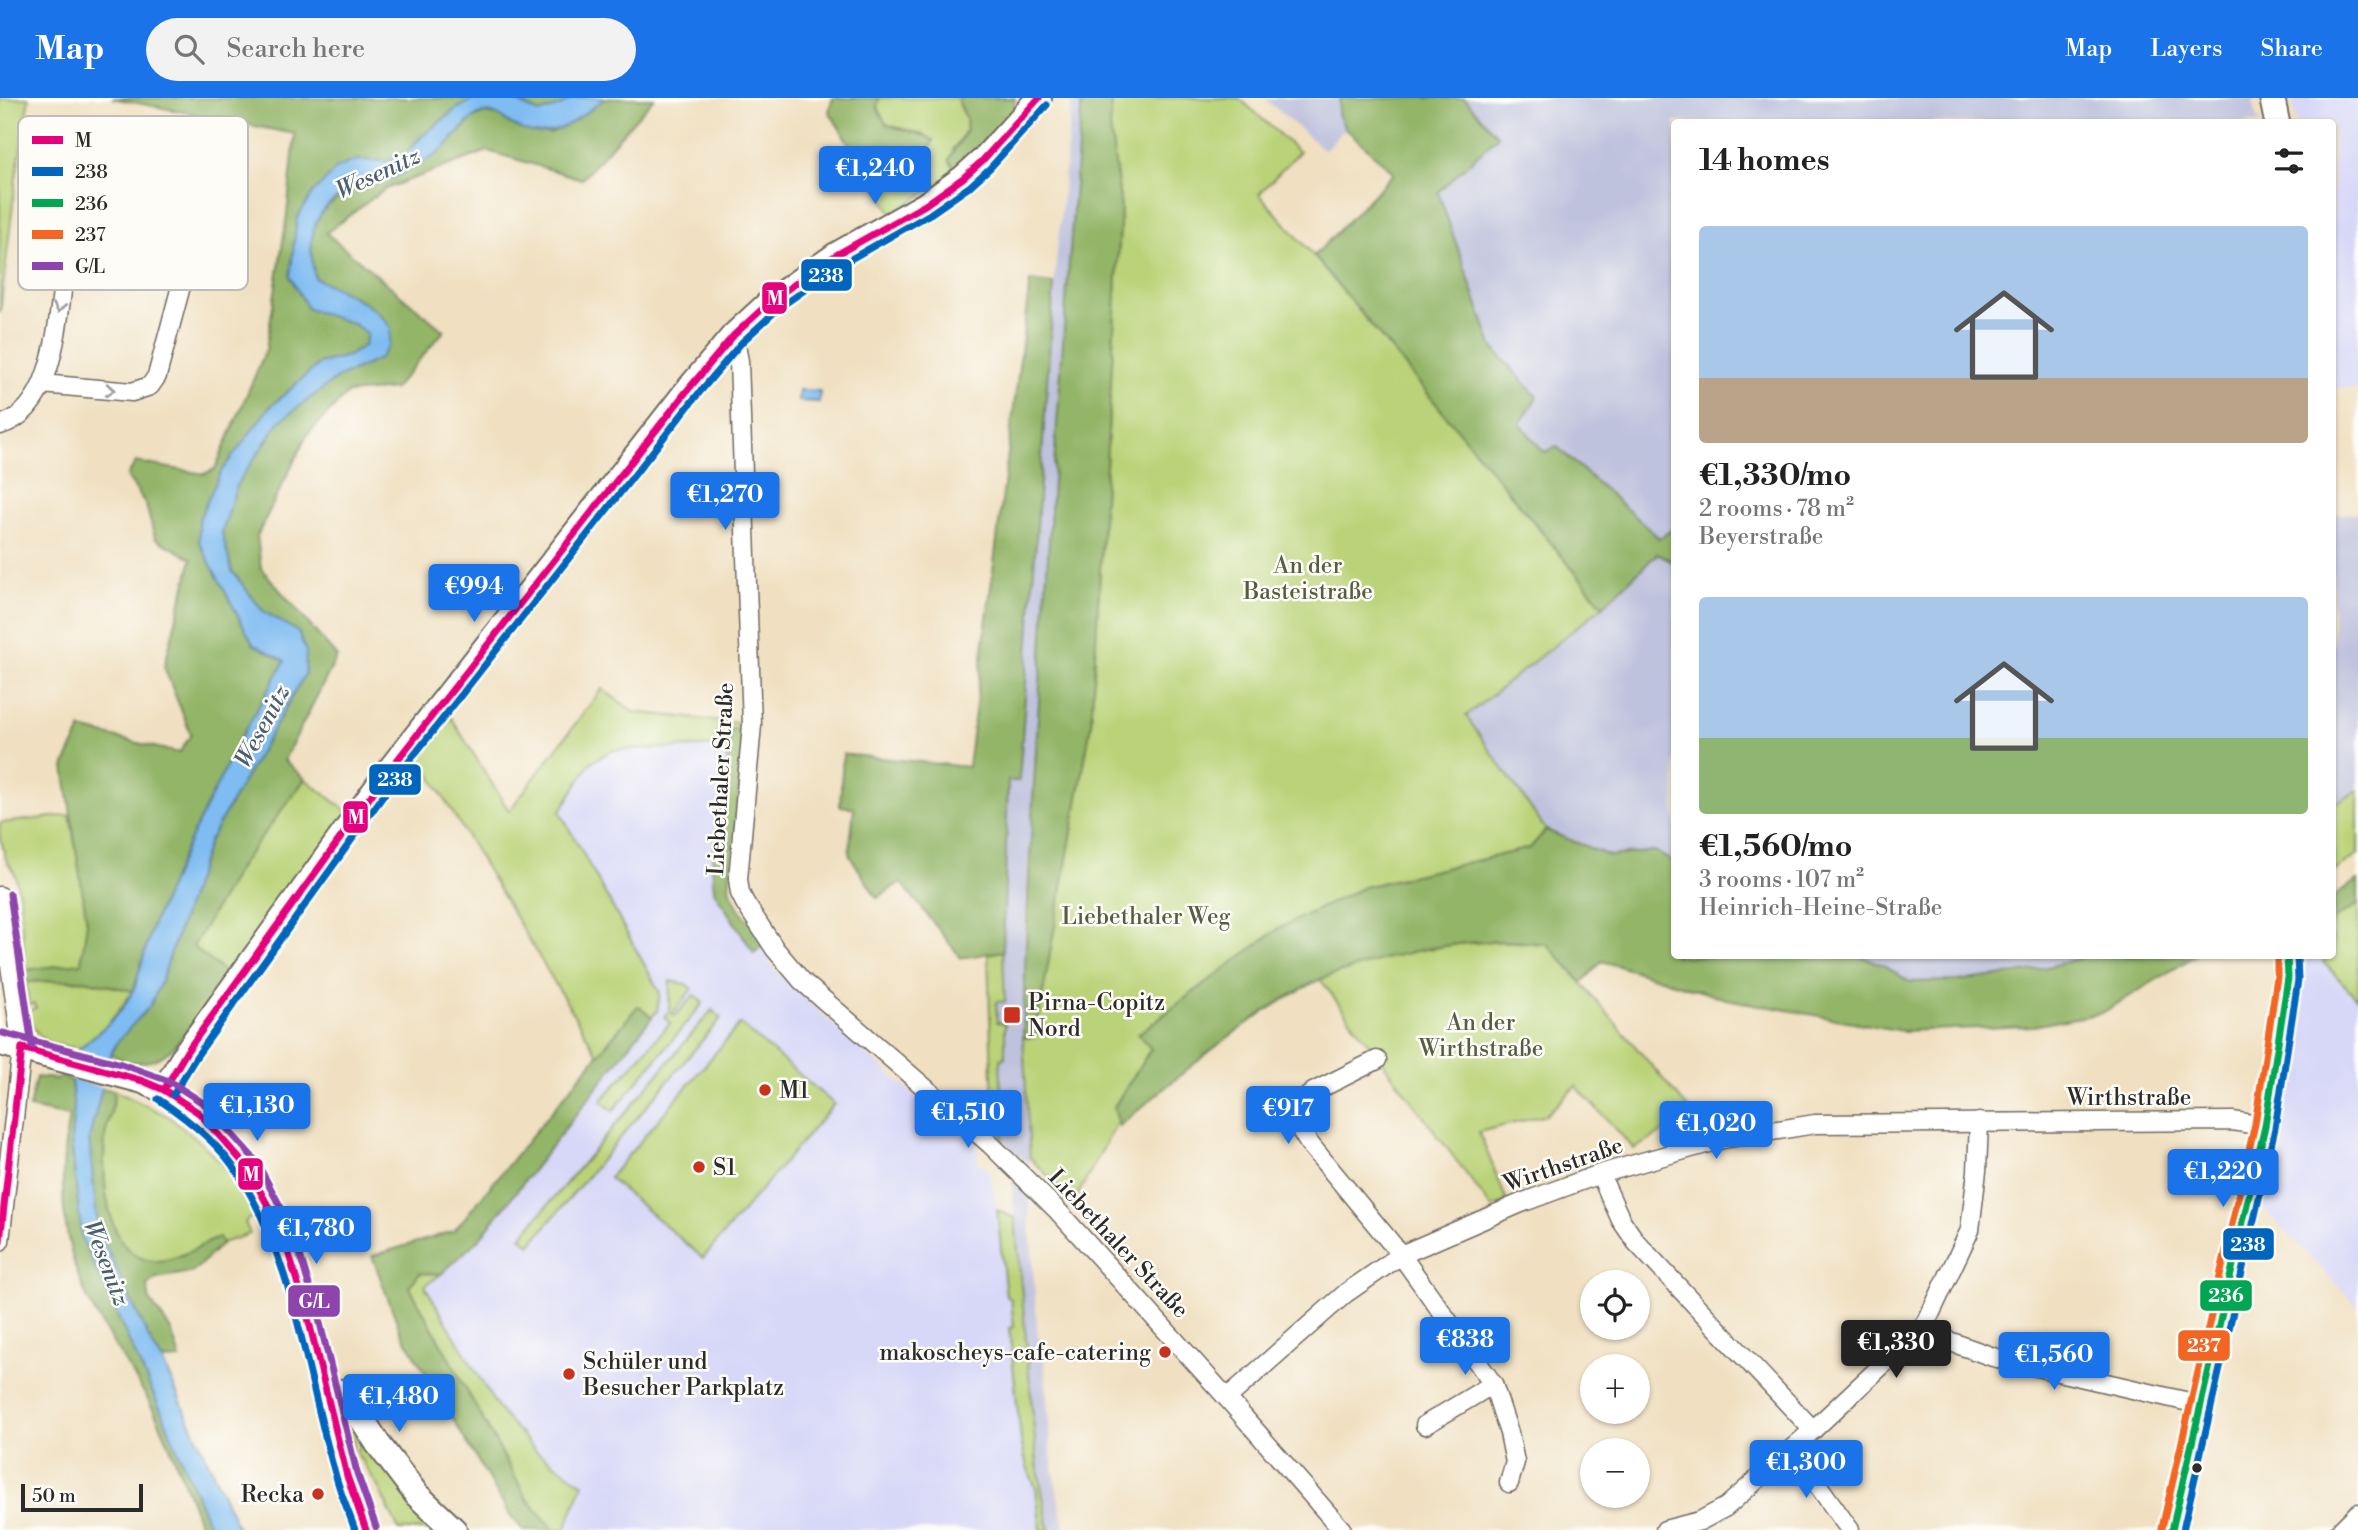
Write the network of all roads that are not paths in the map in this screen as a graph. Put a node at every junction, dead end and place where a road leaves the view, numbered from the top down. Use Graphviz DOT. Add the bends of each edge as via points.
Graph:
graph roads {
  1 [pos="1038,98"];
  2 [pos="2272,98"];
  3 [pos="2276,119"];
  4 [pos="61,290"];
  5 [pos="180,290"];
  6 [pos="734,335"];
  7 [pos="42,384"];
  8 [pos="0,425"];
  9 [pos="0,896"];
  10 [pos="2287,959"];
  11 [pos="11,1046"];
  12 [pos="1377,1060"];
  13 [pos="164,1090"];
  14 [pos="1979,1122"];
  15 [pos="2265,1126"];
  16 [pos="1600,1174"];
  17 [pos="1,1221"];
  18 [pos="0,1241"];
  19 [pos="1401,1255"];
  20 [pos="1921,1331"];
  21 [pos="1493,1384"];
  22 [pos="325,1389"];
  23 [pos="1227,1398"];
  24 [pos="2202,1405"];
  25 [pos="1425,1425"];
  26 [pos="1813,1430"];
  27 [pos="1789,1451"];
  28 [pos="1509,1483"];
  29 [pos="366,1530"];
  30 [pos="454,1530"];
  31 [pos="1342,1530"];
  32 [pos="1665,1530"];
  33 [pos="1850,1530"];
  34 [pos="2172,1530"];
  1 -- 6 [label="main road" via="963,178 836,255 772,300"];
  2 -- 3 [label="main road"];
  4 -- 7 [label="street, one-way" via="52,355"];
  7 -- 5 [label="street, one-way" via="132,391 150,386 157,376"];
  6 -- 13 [label="main road" via="388,772 187,1051"];
  6 -- 23 [label="street, Liebethaler Straße" via="739,360 752,724 740,893 775,949 802,981 1000,1153"];
  7 -- 8 [label="street" via="24,413"];
  9 -- 11 [label="street"];
  10 -- 15 [label="main road"];
  11 -- 13 [label="main road"];
  11 -- 17 [label="street"];
  12 -- 19 [label="street" via="1313,1092 1299,1104 1295,1121"];
  13 -- 22 [label="main road" via="199,1113 247,1167 272,1213 287,1248"];
  14 -- 15 [label="street, Wirthstraße" via="2231,1121"];
  14 -- 16 [label="street, Wirthstraße" via="1815,1124 1723,1139"];
  14 -- 20 [label="street" via="1970,1230"];
  15 -- 24 [label="main road"];
  16 -- 19 [label="street, Wirthstraße"];
  16 -- 26 [label="street" via="1636,1242"];
  17 -- 18 [label="street"];
  19 -- 21 [label="street"];
  19 -- 23 [label="street, Wirthstraße" via="1346,1293"];
  20 -- 24 [label="street" via="1993,1357"];
  20 -- 26 [label="street"];
  21 -- 25 [label="street"];
  21 -- 28 [label="street" via="1515,1462"];
  22 -- 29 [label="street"];
  22 -- 30 [label="main road" via="340,1392 349,1400 417,1495"];
  23 -- 31 [label="street, Liebethaler Straße"];
  24 -- 34 [label="main road"];
  26 -- 27 [label="street"];
  27 -- 32 [label="street" via="1726,1507 1700,1521"];
  27 -- 33 [label="street"];
}
